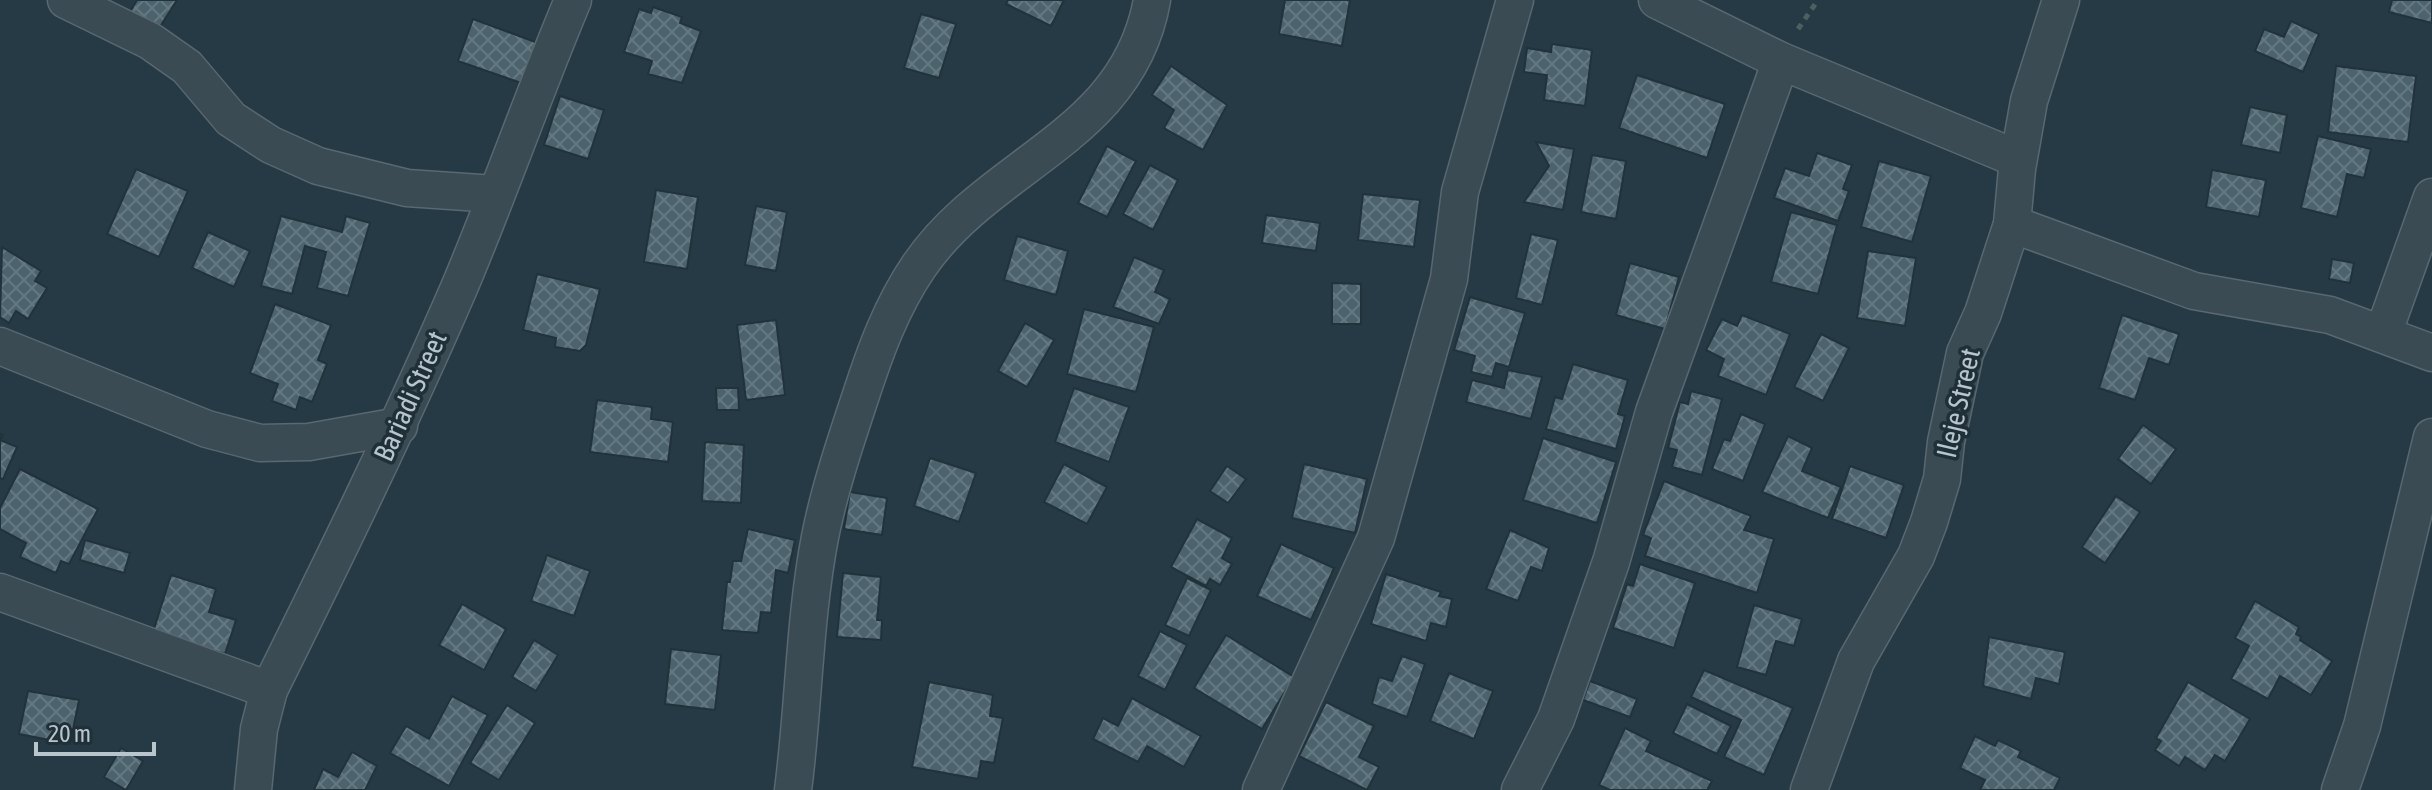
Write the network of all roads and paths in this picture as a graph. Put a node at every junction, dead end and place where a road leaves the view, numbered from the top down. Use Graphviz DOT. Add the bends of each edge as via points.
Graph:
graph roads {
  1 [pos="66,0"];
  2 [pos="573,0"];
  3 [pos="1152,0"];
  4 [pos="1515,0"];
  5 [pos="1657,0"];
  6 [pos="2061,0"];
  7 [pos="1781,61"];
  8 [pos="2018,159"];
  9 [pos="495,194"];
  10 [pos="2432,197"];
  11 [pos="2012,224"];
  12 [pos="2383,334"];
  13 [pos="0,346"];
  14 [pos="2432,353"];
  15 [pos="399,426"];
  16 [pos="2432,437"];
  17 [pos="0,592"];
  18 [pos="269,690"];
  19 [pos="253,790"];
  20 [pos="793,790"];
  21 [pos="1261,790"];
  22 [pos="1520,790"];
  23 [pos="1809,790"];
  24 [pos="2340,790"];
  1 -- 9 [label="street" via="150,41 187,67 231,119 271,145 318,166 407,188"];
  2 -- 9 [label="street, Bariadi Street"];
  3 -- 20 [label="street" via="1148,25 1123,74 1092,115 972,204 919,265 882,330 820,537"];
  4 -- 21 [label="street" via="1460,192 1449,279 1376,538"];
  5 -- 7 [label="street"];
  6 -- 8 [label="street, Ileje Street"];
  7 -- 8 [label="street"];
  7 -- 22 [label="street" via="1654,412 1611,562 1556,719"];
  8 -- 11 [label="street, Ileje Street"];
  9 -- 15 [label="street, Bariadi Street"];
  10 -- 12 [label="street"];
  11 -- 12 [label="street" via="2194,291 2305,310"];
  11 -- 23 [label="street, Ileje Street" via="1965,353 1929,522 1916,556 1856,661"];
  12 -- 14 [label="street"];
  13 -- 15 [label="street" via="207,429 260,443 309,442"];
  15 -- 18 [label="street, Bariadi Street"];
  16 -- 24 [label="street" via="2362,726"];
  17 -- 18 [label="street"];
  18 -- 19 [label="street, Bariadi Street"];
}
